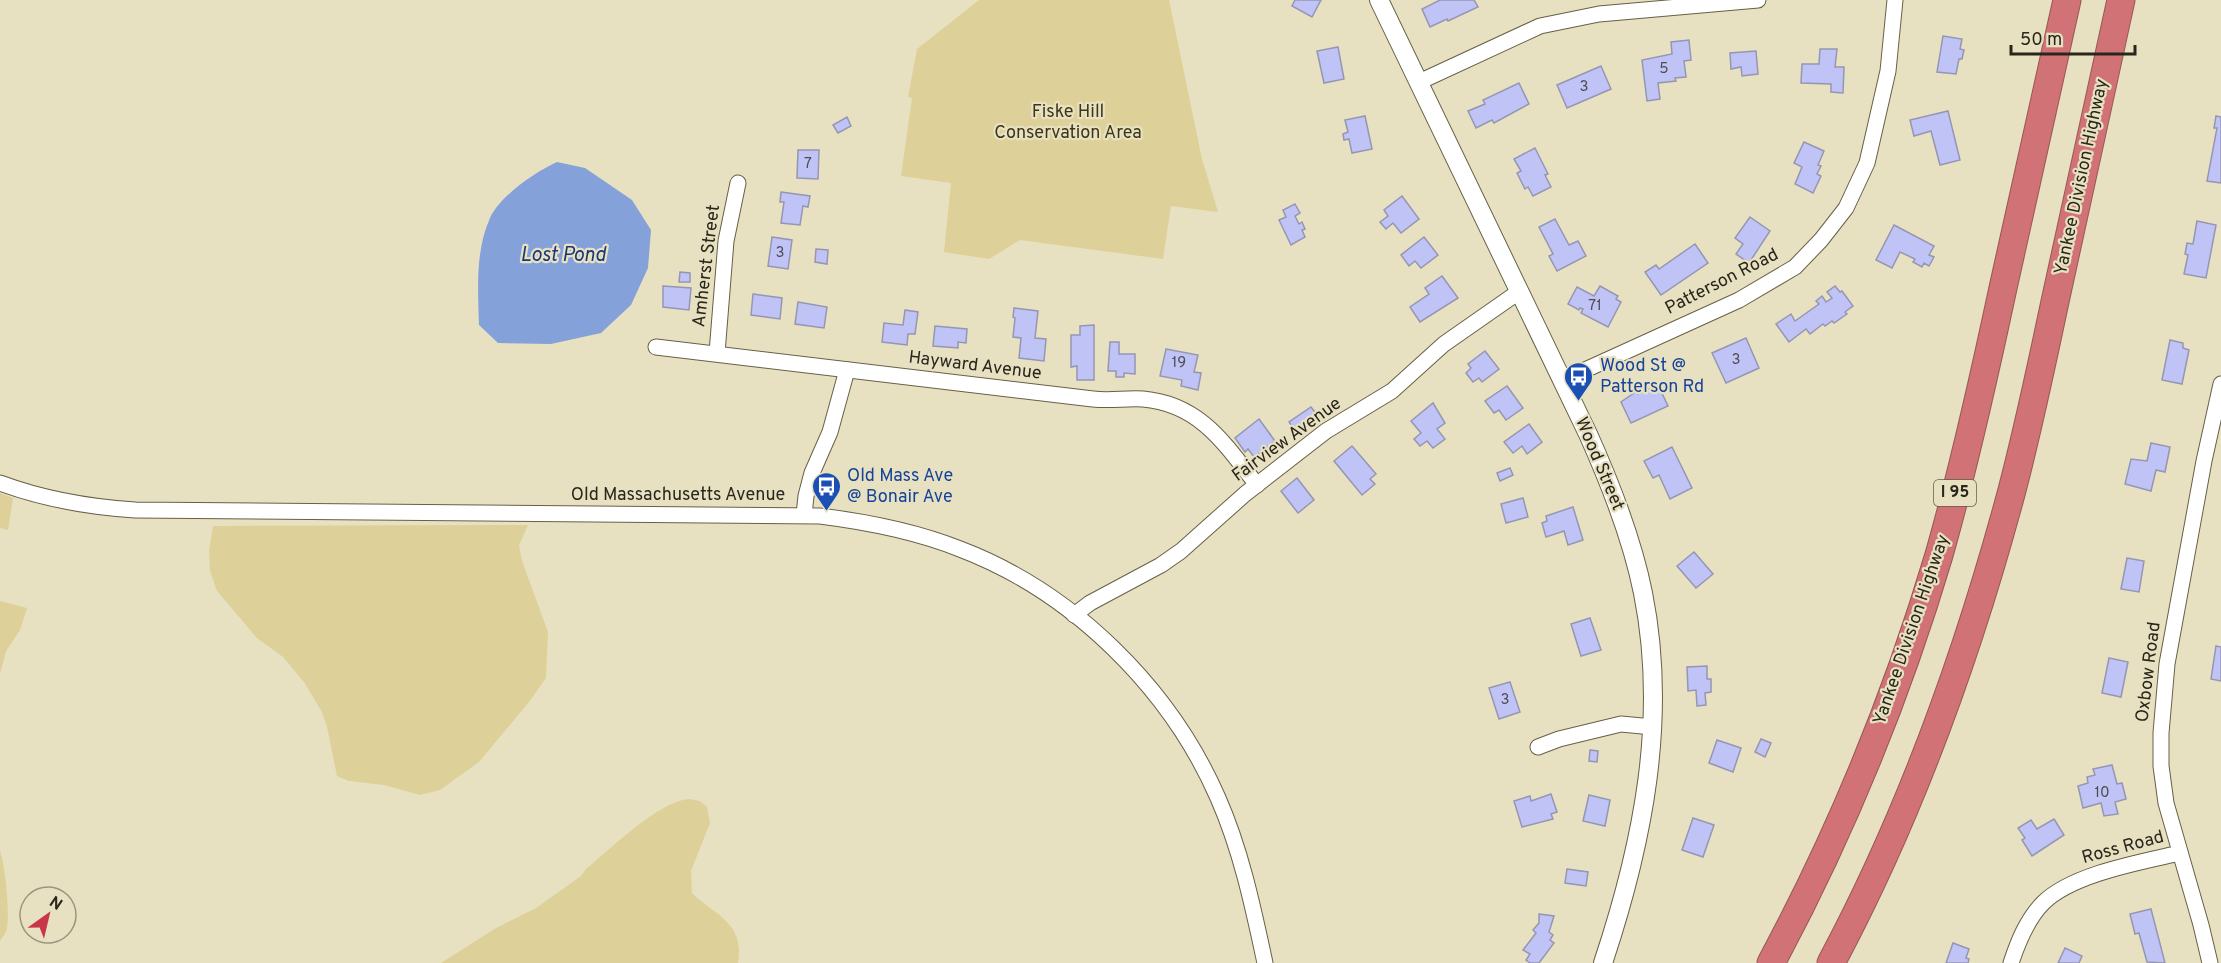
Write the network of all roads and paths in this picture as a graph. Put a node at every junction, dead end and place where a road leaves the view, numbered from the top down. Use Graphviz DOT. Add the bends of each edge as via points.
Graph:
graph roads {
  1 [pos="1379,0"];
  2 [pos="1758,0"];
  3 [pos="1895,0"];
  4 [pos="2067,0"];
  5 [pos="2121,0"];
  6 [pos="1419,82"];
  7 [pos="738,183"];
  8 [pos="1520,291"];
  9 [pos="656,346"];
  10 [pos="717,353"];
  11 [pos="847,370"];
  12 [pos="1563,380"];
  13 [pos="2221,384"];
  14 [pos="0,483"];
  15 [pos="1257,485"];
  16 [pos="804,515"];
  17 [pos="1074,615"];
  18 [pos="1653,727"];
  19 [pos="1538,747"];
  20 [pos="2180,853"];
  21 [pos="1265,963"];
  22 [pos="1604,963"];
  23 [pos="1771,963"];
  24 [pos="1831,963"];
  25 [pos="2011,963"];
  26 [pos="2210,963"];
  1 -- 6 [label="street, Wood Street"];
  2 -- 6 [label="street" via="1599,14 1540,26"];
  3 -- 12 [label="street, Patterson Road" via="1888,71 1867,163 1846,208 1821,240 1795,267 1739,300"];
  4 -- 23 [label="highway, Yankee Division Highway / I 95" via="1985,370 1938,556 1864,766"];
  5 -- 24 [label="highway, Yankee Division Highway" via="2024,443 1980,599 1914,783"];
  6 -- 8 [label="street, Wood Street"];
  7 -- 10 [label="street, Amherst Street" via="726,241"];
  8 -- 12 [label="street, Wood Street"];
  8 -- 15 [label="street, Fairview Avenue" via="1444,344 1392,391 1331,427"];
  9 -- 10 [label="street, Hayward Avenue"];
  10 -- 11 [label="street, Hayward Avenue"];
  11 -- 15 [label="street, Hayward Avenue" via="1093,399 1155,401 1187,412 1209,427"];
  11 -- 16 [label="street" via="830,432 812,472"];
  12 -- 18 [label="street, Wood Street" via="1610,486 1637,568 1649,636"];
  13 -- 20 [label="street, Oxbow Road" via="2167,664 2161,766 2166,803"];
  14 -- 16 [label="street, Old Massachusetts Avenue" via="38,496 155,511"];
  15 -- 17 [label="street, Fairview Avenue" via="1175,555"];
  16 -- 17 [label="street, Old Massachusetts Avenue" via="880,525 960,549 1022,580"];
  17 -- 21 [label="street, Old Massachusetts Avenue" via="1144,682 1201,763 1223,808 1240,858"];
  18 -- 19 [label="street" via="1622,724"];
  18 -- 22 [label="street, Wood Street" via="1639,840"];
  20 -- 25 [label="street, Ross Road" via="2077,880 2044,902 2028,923"];
  20 -- 26 [label="street, Oxbow Road"];
}
